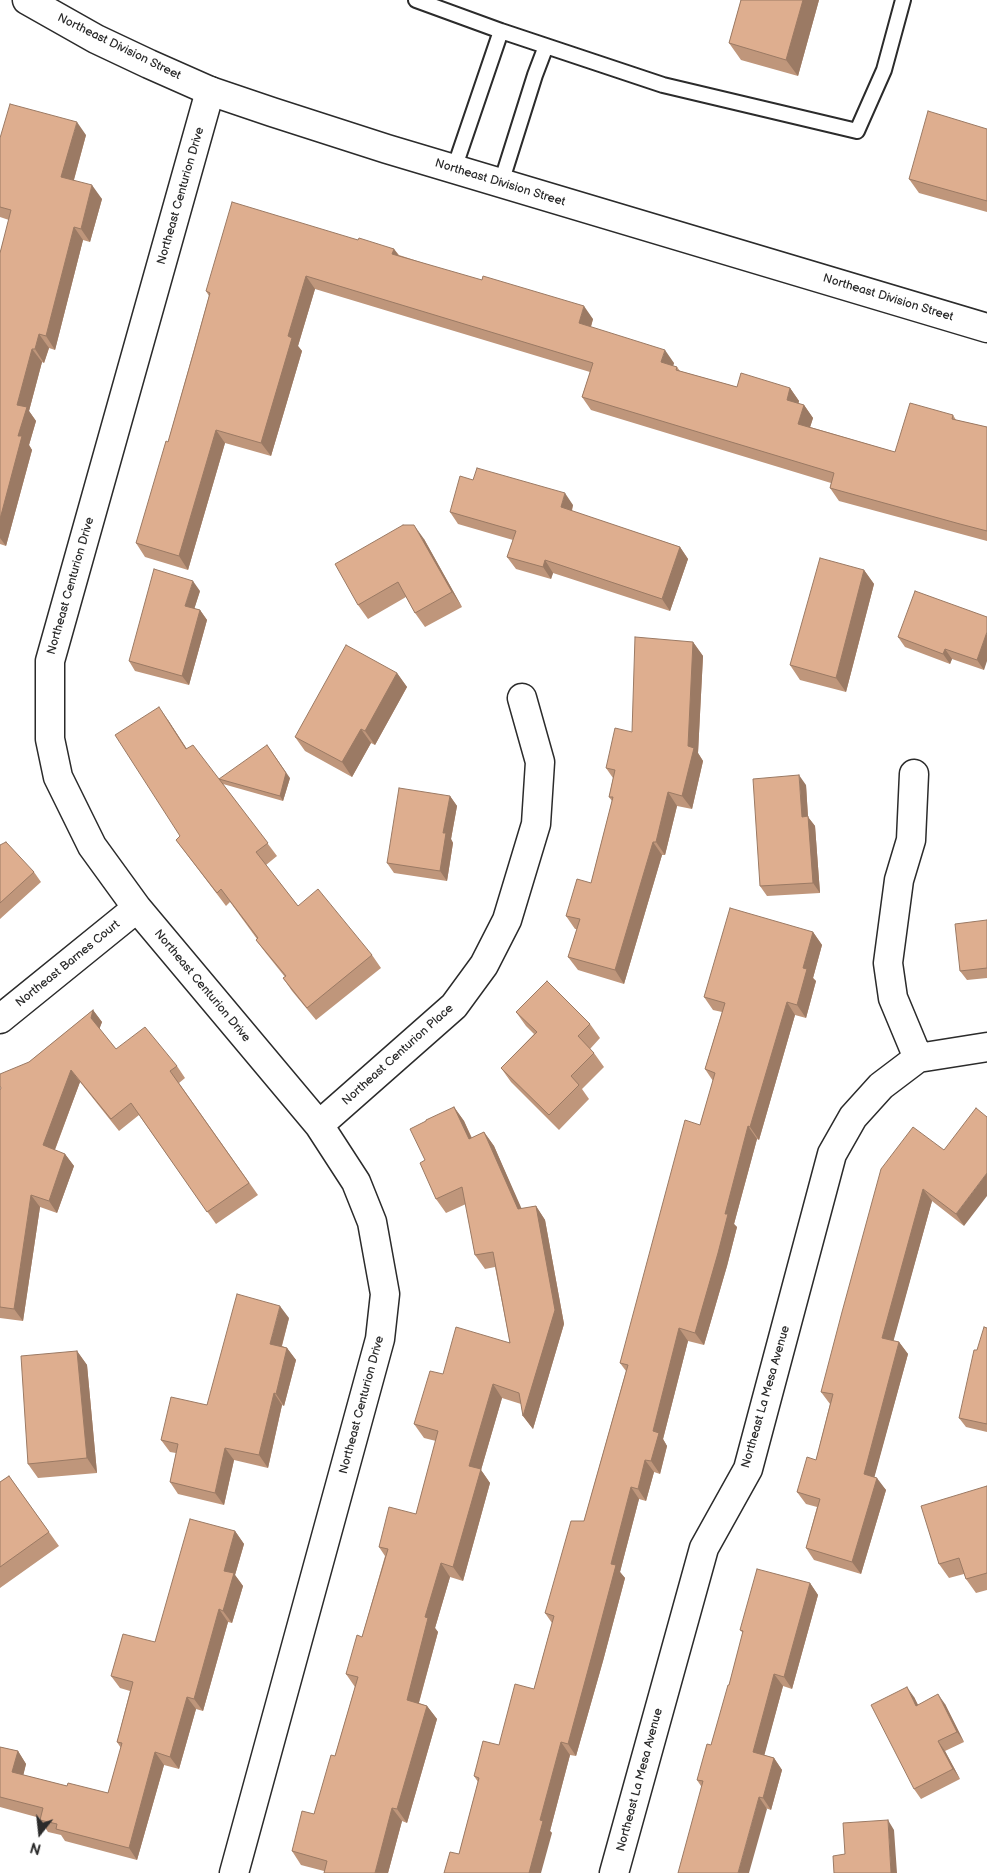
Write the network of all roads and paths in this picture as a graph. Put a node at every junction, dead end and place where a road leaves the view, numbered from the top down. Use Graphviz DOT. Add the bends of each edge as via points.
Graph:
graph roads {
  1 [pos="27,0"];
  2 [pos="416,0"];
  3 [pos="903,0"];
  4 [pos="501,31"];
  5 [pos="546,46"];
  6 [pos="210,91"];
  7 [pos="454,169"];
  8 [pos="501,183"];
  9 [pos="987,328"];
  10 [pos="522,698"];
  11 [pos="914,774"];
  12 [pos="137,908"];
  13 [pos="0,1019"];
  14 [pos="987,1046"];
  15 [pos="918,1058"];
  16 [pos="320,1125"];
  17 [pos="234,1873"];
  18 [pos="614,1873"];
  1 -- 6 [label="street, Northeast Division Street" via="96,39"];
  2 -- 4 [label="lane"];
  3 -- 5 [label="lane" via="884,70 857,131 663,85"];
  4 -- 5 [label="lane"];
  4 -- 7 [label="lane"];
  5 -- 8 [label="lane"];
  6 -- 7 [label="street, Northeast Division Street"];
  6 -- 12 [label="street, Northeast Centurion Drive" via="50,661 50,739 58,777 92,846"];
  7 -- 8 [label="street, Northeast Division Street"];
  8 -- 9 [label="street, Northeast Division Street"];
  10 -- 16 [label="street, Northeast Centurion Place" via="540,762 536,824 507,920 484,965 454,1006"];
  11 -- 15 [label="street" via="911,840 899,880 888,963 893,998"];
  12 -- 13 [label="street, Northeast Barnes Court"];
  12 -- 16 [label="street, Northeast Centurion Drive"];
  14 -- 15 [label="street"];
  15 -- 18 [label="street, Northeast La Mesa Avenue" via="881,1086 853,1117 832,1154 748,1468 704,1548"];
  16 -- 17 [label="street, Northeast Centurion Drive" via="356,1182 372,1222 385,1294 380,1339"];
}
